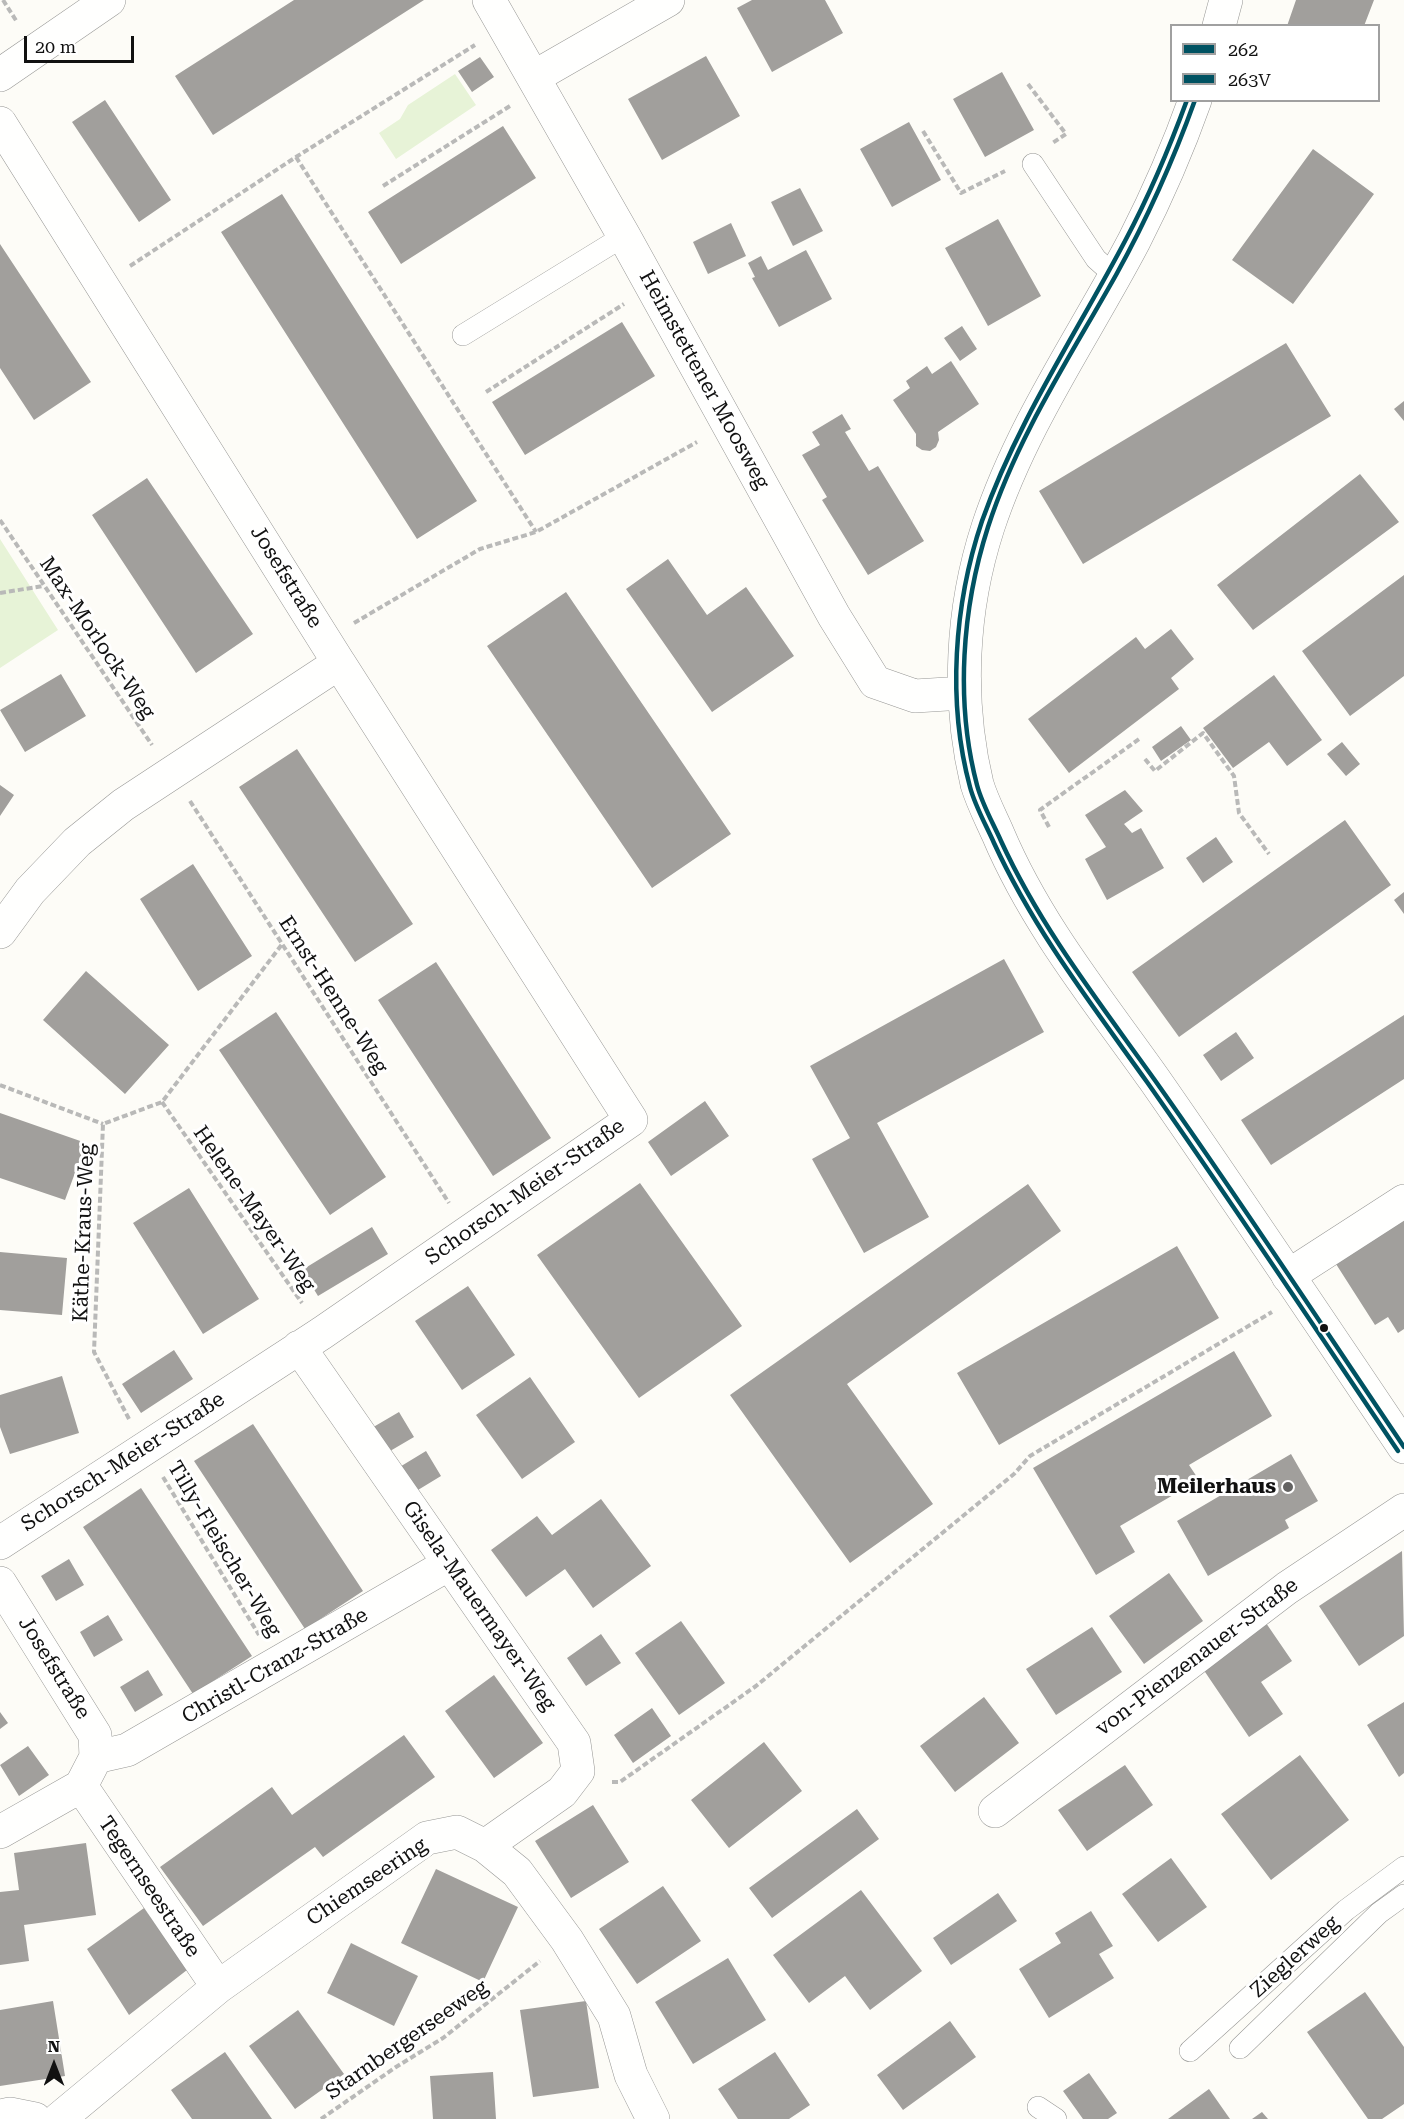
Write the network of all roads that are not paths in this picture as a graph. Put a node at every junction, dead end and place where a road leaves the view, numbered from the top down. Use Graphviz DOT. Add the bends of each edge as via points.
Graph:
graph roads {
  1 [pos="109,0"];
  2 [pos="668,0"];
  3 [pos="1226,0"];
  4 [pos="496,13"];
  5 [pos="1220,24"];
  6 [pos="0,75"];
  7 [pos="536,83"];
  8 [pos="1194,102"];
  9 [pos="0,123"];
  10 [pos="1033,164"];
  11 [pos="624,236"];
  12 [pos="1114,275"];
  13 [pos="463,335"];
  14 [pos="332,651"];
  15 [pos="963,693"];
  16 [pos="0,932"];
  17 [pos="1404,1201"];
  18 [pos="1295,1285"];
  19 [pos="311,1340"];
  20 [pos="1404,1447"];
  21 [pos="1404,1510"];
  22 [pos="0,1543"];
  23 [pos="449,1564"];
  24 [pos="0,1583"];
  25 [pos="96,1757"];
  26 [pos="81,1786"];
  27 [pos="995,1811"];
  28 [pos="0,1832"];
  29 [pos="485,1846"];
  30 [pos="1404,1867"];
  31 [pos="1404,1895"];
  32 [pos="218,1987"];
  33 [pos="1240,2048"];
  34 [pos="1190,2051"];
  35 [pos="1038,2107"];
  36 [pos="0,2116"];
  37 [pos="35,2119"];
  38 [pos="59,2119"];
  39 [pos="653,2119"];
  40 [pos="1056,2119"];
  1 -- 6 [label="street"];
  2 -- 7 [label="street"];
  3 -- 5 [label="street"];
  4 -- 7 [label="street, Heimstettener Moosweg"];
  7 -- 11 [label="street, Heimstettener Moosweg"];
  8 -- 12 [label="street" via="1171,160"];
  9 -- 14 [label="street, Josefstraße"];
  10 -- 12 [label="lane" via="1096,259"];
  11 -- 13 [label="lane"];
  11 -- 15 [label="street, Heimstettener Moosweg" via="834,616 875,682 915,696"];
  12 -- 15 [label="street" via="1044,398 987,529 965,633"];
  14 -- 16 [label="street" via="77,842 30,891"];
  14 -- 19 [label="street, Schorsch-Meier-Straße" via="631,1120"];
  15 -- 18 [label="street" via="978,787 1016,876 1038,916"];
  17 -- 18 [label="street"];
  18 -- 20 [label="street"];
  19 -- 22 [label="street, Schorsch-Meier-Straße"];
  19 -- 23 [label="street, Gisela-Mauermayer-Weg"];
  21 -- 27 [label="street, von-Pienzenauer-Straße" via="1287,1588"];
  23 -- 25 [label="street, Christl-Cranz-Straße" via="127,1750"];
  23 -- 29 [label="street, Gisela-Mauermayer-Weg" via="574,1743 578,1771 562,1792"];
  24 -- 25 [label="street, Josefstraße" via="95,1735"];
  25 -- 26 [label="street"];
  26 -- 28 [label="street"];
  26 -- 32 [label="street, Tegernseestraße"];
  29 -- 32 [label="street, Chiemseering" via="457,1832 427,1838"];
  29 -- 39 [label="street, Chiemseering" via="517,1872 567,1940 614,2016 631,2075"];
  30 -- 34 [label="lane, Zieglerweg" via="1346,1910"];
  31 -- 33 [label="lane" via="1379,1913"];
  32 -- 38 [label="street, Chiemseering"];
  35 -- 40 [label="lane"];
  36 -- 37 [label="street"];
}
